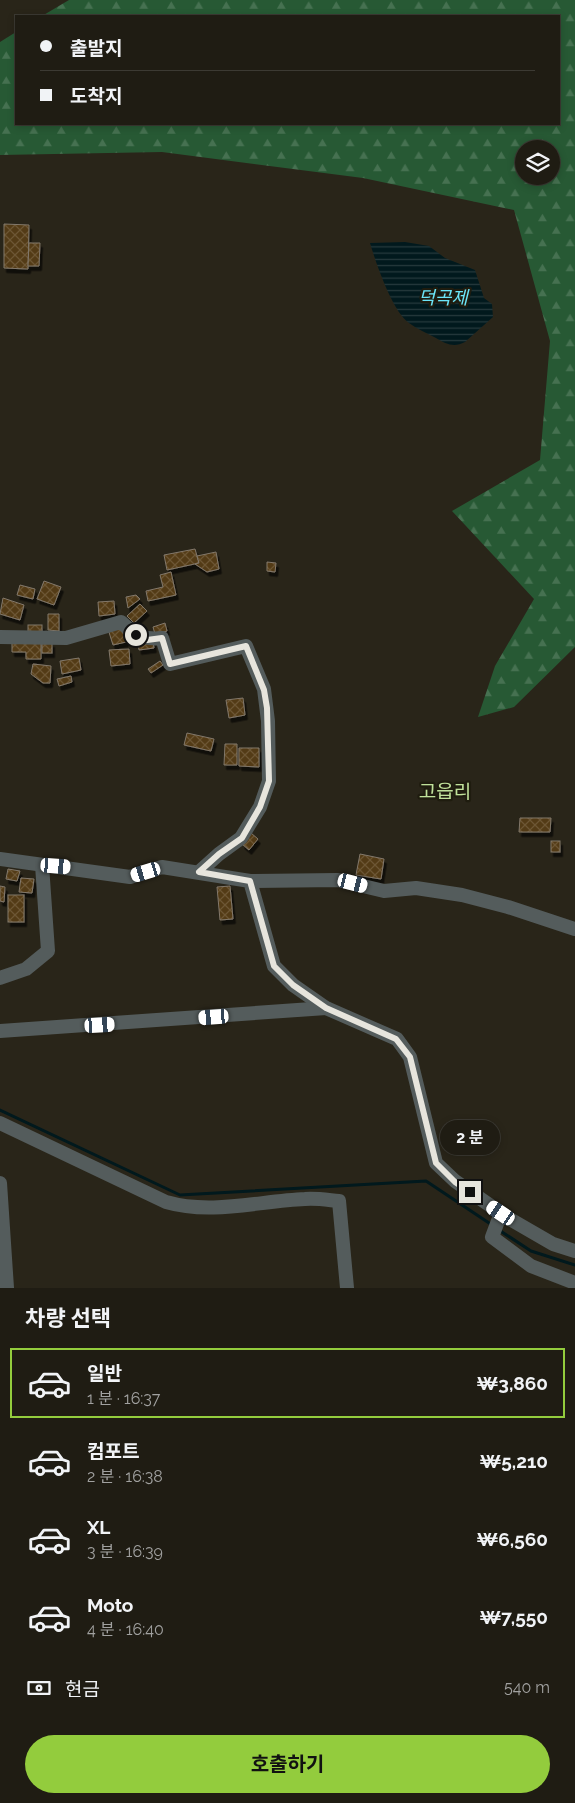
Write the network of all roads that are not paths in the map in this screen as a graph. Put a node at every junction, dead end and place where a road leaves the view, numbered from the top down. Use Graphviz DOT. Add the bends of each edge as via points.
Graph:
graph roads {
  1 [pos="0,637"];
  2 [pos="0,859"];
  3 [pos="42,865"];
  4 [pos="199,872"];
  5 [pos="250,881"];
  6 [pos="575,929"];
  7 [pos="0,978"];
  8 [pos="326,1008"];
  9 [pos="0,1031"];
  10 [pos="0,1123"];
  11 [pos="0,1183"];
  12 [pos="501,1213"];
  13 [pos="575,1251"];
  14 [pos="575,1282"];
  15 [pos="7,1288"];
  16 [pos="347,1288"];
  1 -- 4 [label="street" via="66,638 121,622 147,640 162,638 170,664 246,646 266,699 269,781 260,807 242,838"];
  2 -- 3 [label="street"];
  3 -- 4 [label="street" via="130,877 162,866"];
  3 -- 7 [label="street" via="48,951 26,970"];
  4 -- 5 [label="street"];
  5 -- 6 [label="street" via="338,880 384,891 416,888 444,892 508,907"];
  5 -- 8 [label="street" via="274,966 293,985"];
  8 -- 9 [label="street"];
  8 -- 12 [label="street" via="396,1039 410,1057 436,1163 455,1182"];
  10 -- 16 [label="street" via="166,1202 184,1207 208,1208 306,1199 340,1201"];
  11 -- 15 [label="street"];
  12 -- 13 [label="street" via="553,1244"];
  12 -- 14 [label="street" via="492,1237 531,1266"];
}
